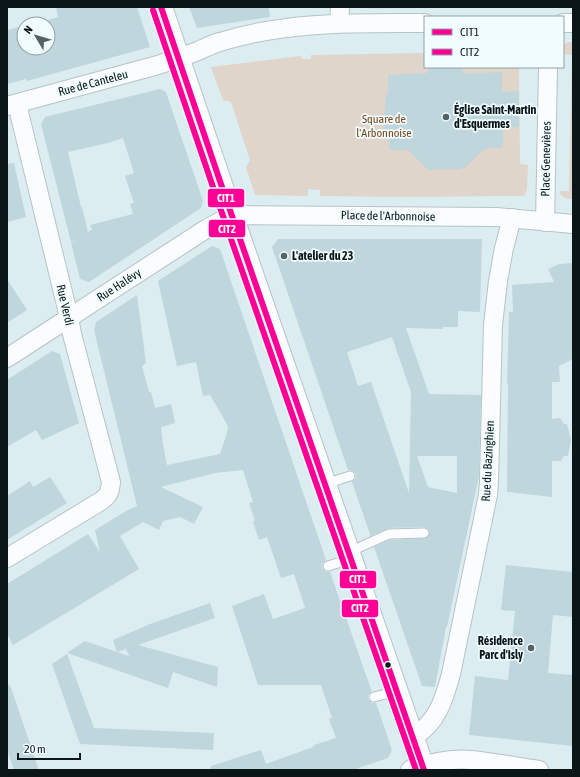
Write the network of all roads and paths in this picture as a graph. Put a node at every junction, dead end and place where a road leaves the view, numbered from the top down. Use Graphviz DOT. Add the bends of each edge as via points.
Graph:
graph roads {
  1 [pos="161,7"];
  2 [pos="340,15"];
  3 [pos="424,23"];
  4 [pos="178,58"];
  5 [pos="548,68"];
  6 [pos="12,105"];
  7 [pos="232,214"];
  8 [pos="512,218"];
  9 [pos="545,222"];
  10 [pos="573,224"];
  11 [pos="69,317"];
  12 [pos="7,358"];
  13 [pos="350,476"];
  14 [pos="325,484"];
  15 [pos="424,533"];
  16 [pos="350,555"];
  17 [pos="7,558"];
  18 [pos="328,566"];
  19 [pos="397,691"];
  20 [pos="374,697"];
  21 [pos="413,737"];
  22 [pos="419,768"];
  23 [pos="539,770"];
  1 -- 4 [label="street"];
  2 -- 3 [label="street"];
  2 -- 4 [label="street" via="310,25 268,30 219,42"];
  4 -- 6 [label="street, Rue de Canteleu"];
  4 -- 7 [label="street"];
  5 -- 9 [label="street, Place Genevières"];
  6 -- 11 [label="street, Rue Verdi"];
  7 -- 8 [label="street, Place de l'Arbonnoise"];
  7 -- 11 [label="street, Rue Halévy"];
  7 -- 14 [label="street"];
  8 -- 9 [label="street, Place de l'Arbonnoise"];
  8 -- 21 [label="street, Rue du Bazinghien" via="496,297 492,347 489,481 484,517 444,700 434,718"];
  9 -- 10 [label="street"];
  11 -- 12 [label="street, Rue Halévy"];
  11 -- 17 [label="street, Rue Verdi" via="112,482 110,490 108,496 101,501"];
  13 -- 14 [label="lane"];
  14 -- 16 [label="street"];
  15 -- 16 [label="lane" via="389,534"];
  16 -- 18 [label="lane"];
  16 -- 19 [label="street"];
  19 -- 20 [label="lane"];
  19 -- 21 [label="street"];
  21 -- 22 [label="street"];
  22 -- 23 [label="street" via="449,761 471,760"];
}
